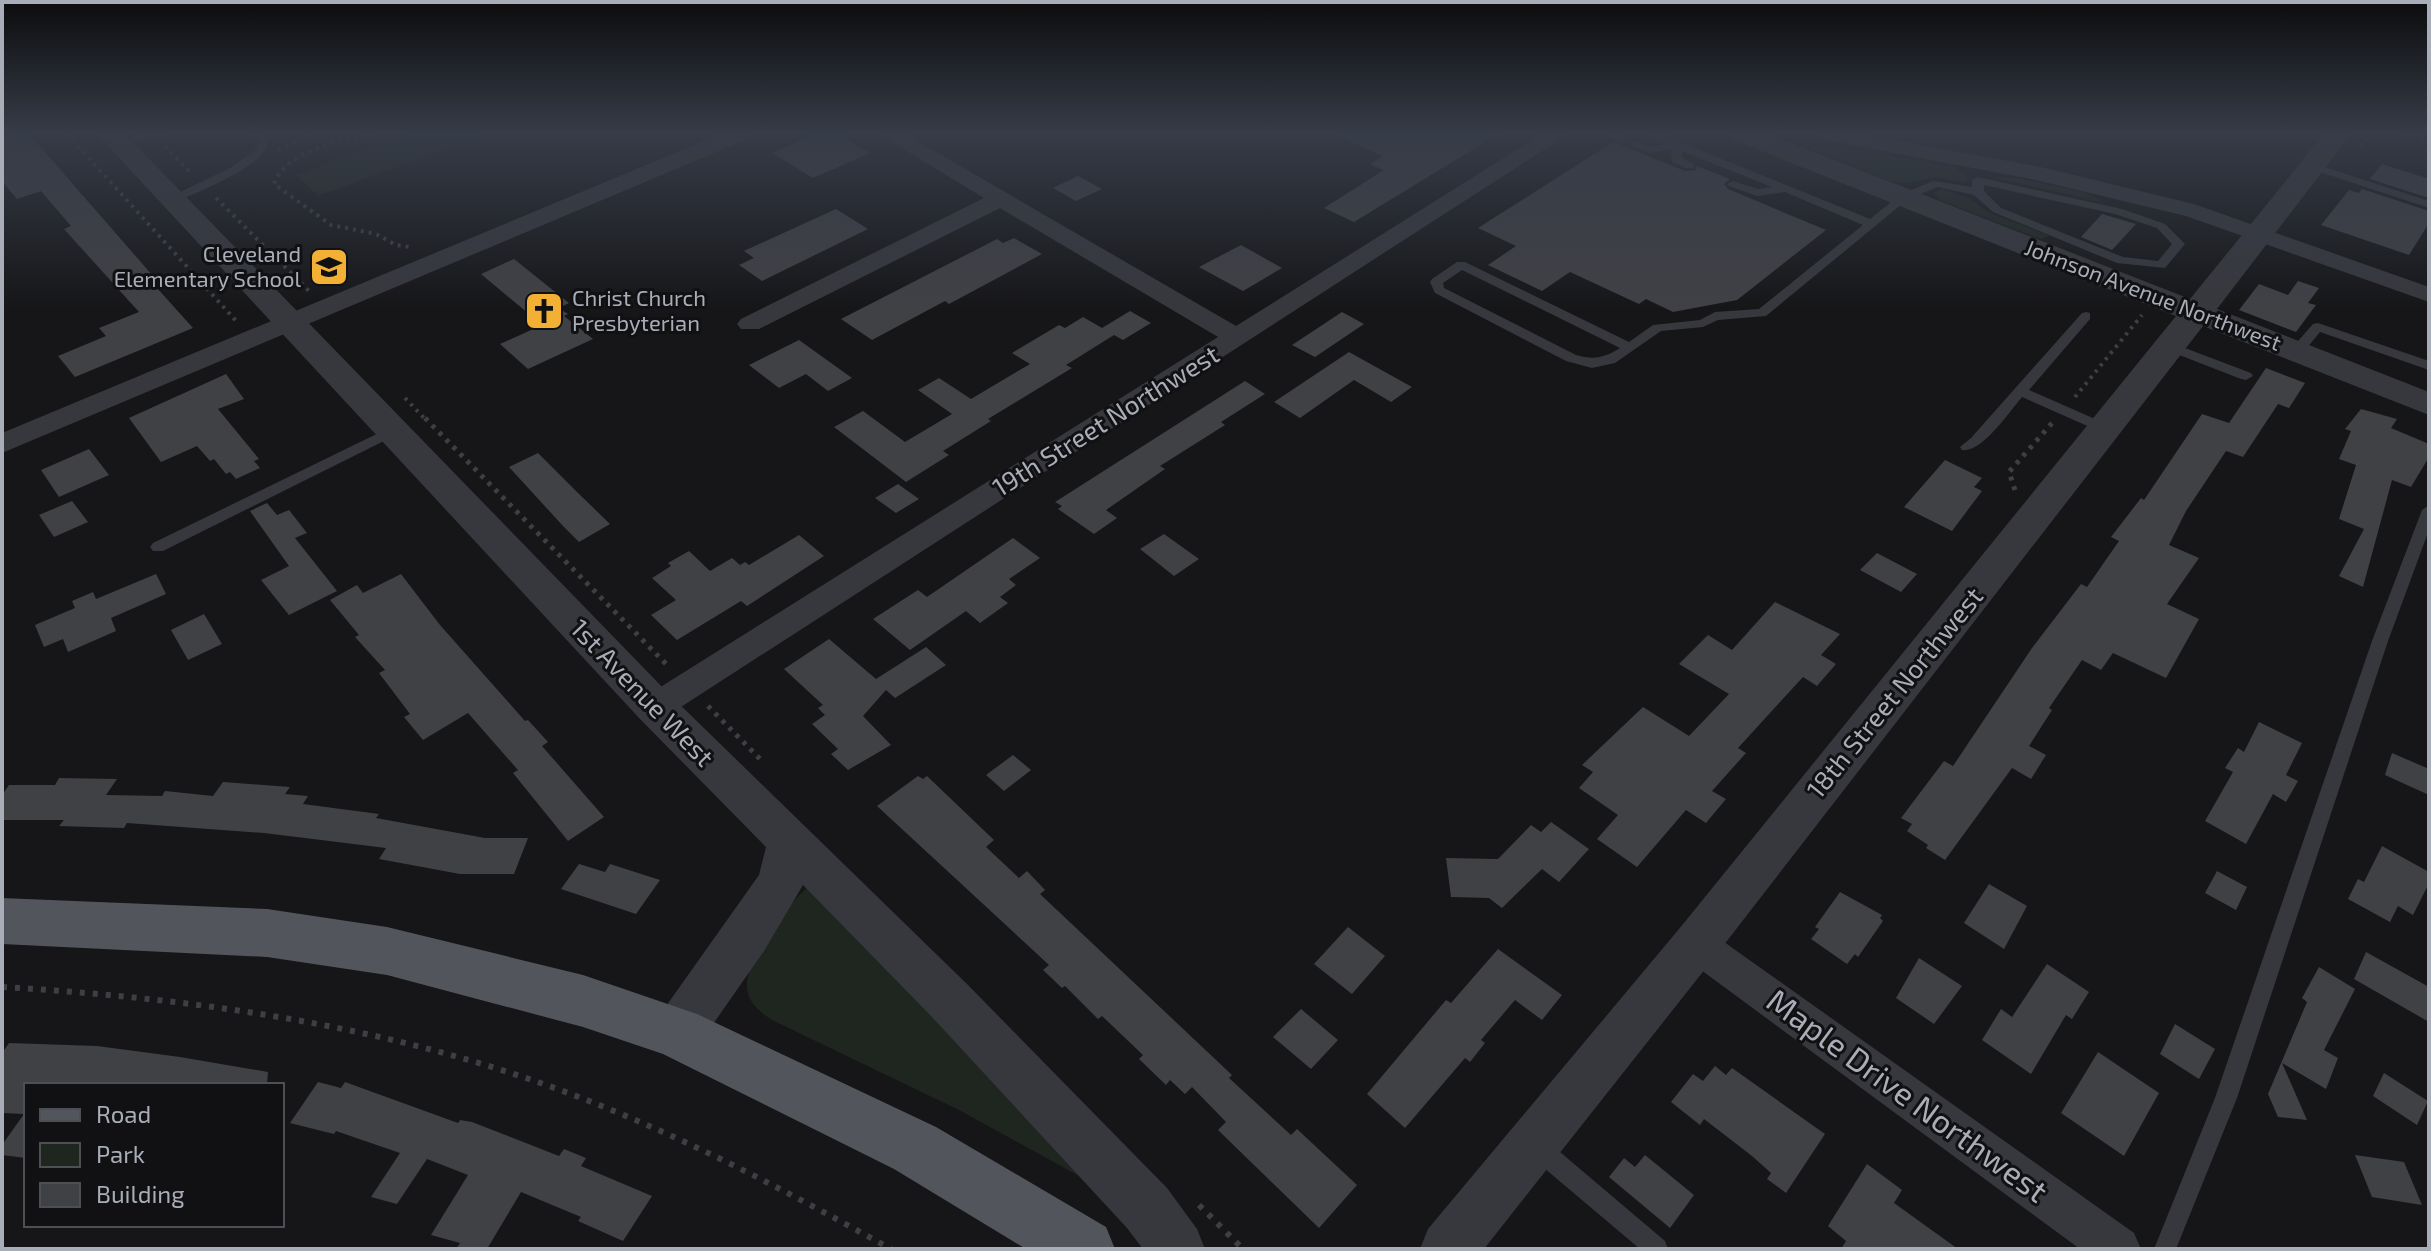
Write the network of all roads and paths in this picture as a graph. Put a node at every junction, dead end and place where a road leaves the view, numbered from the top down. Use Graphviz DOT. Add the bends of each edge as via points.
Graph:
graph roads {
  1 [pos="120,192"];
  2 [pos="165,192"];
  3 [pos="188,192"];
  4 [pos="211,192"];
  5 [pos="286,192"];
  6 [pos="595,192"];
  7 [pos="989,192"];
  8 [pos="1465,192"];
  9 [pos="1794,192"];
  10 [pos="1892,192"];
  11 [pos="1915,192"];
  12 [pos="1986,192"];
  13 [pos="2063,192"];
  14 [pos="2292,192"];
  15 [pos="2391,192"];
  16 [pos="1904,197"];
  17 [pos="1000,199"];
  18 [pos="172,200"];
  19 [pos="2121,202"];
  20 [pos="2429,205"];
  21 [pos="1872,224"];
  22 [pos="2260,234"];
  23 [pos="422,246"];
  24 [pos="2429,295"];
  25 [pos="298,313"];
  26 [pos="2086,316"];
  27 [pos="2169,323"];
  28 [pos="750,324"];
  29 [pos="243,329"];
  30 [pos="1237,337"];
  31 [pos="1629,347"];
  32 [pos="2297,351"];
  33 [pos="2429,366"];
  34 [pos="2246,376"];
  35 [pos="2020,391"];
  36 [pos="2429,404"];
  37 [pos="2063,410"];
  38 [pos="2106,429"];
  39 [pos="391,432"];
  40 [pos="2,444"];
  41 [pos="1967,447"];
  42 [pos="2010,497"];
  43 [pos="2429,510"];
  44 [pos="158,547"];
  45 [pos="655,707"];
  46 [pos="790,842"];
  47 [pos="2,921"];
  48 [pos="1696,944"];
  49 [pos="2,987"];
  50 [pos="677,1033"];
  51 [pos="1534,1144"];
  52 [pos="891,1249"];
  53 [pos="1084,1249"];
  54 [pos="1177,1249"];
  55 [pos="1448,1249"];
  56 [pos="1657,1249"];
  57 [pos="2118,1249"];
  58 [pos="2165,1249"];
  1 -- 29 [label="path"];
  2 -- 18 [label="street, 1st Avenue West"];
  3 -- 18 [label="lane"];
  4 -- 25 [label="path" via="310,290"];
  5 -- 23 [label="path" via="331,225 376,234 396,245"];
  6 -- 25 [label="street"];
  7 -- 17 [label="street"];
  8 -- 30 [label="street, 19th Street Northwest"];
  9 -- 21 [label="lane"];
  10 -- 16 [label="street, Johnson Avenue Northwest"];
  11 -- 16 [label="lane"];
  12 -- 19 [label="lane" via="1997,210 2121,260 2161,265 2179,244 2161,226"];
  13 -- 19 [label="street"];
  14 -- 22 [label="street, 18th Street Northwest"];
  15 -- 20 [label="lane"];
  16 -- 21 [label="lane"];
  16 -- 27 [label="street, Johnson Avenue Northwest"];
  17 -- 28 [label="street"];
  17 -- 30 [label="street"];
  18 -- 25 [label="street, 1st Avenue West"];
  19 -- 22 [label="street"];
  21 -- 31 [label="lane" via="1762,313 1658,328"];
  22 -- 24 [label="street"];
  22 -- 27 [label="street, 18th Street Northwest"];
  25 -- 39 [label="street, 1st Avenue West"];
  25 -- 40 [label="street"];
  26 -- 35 [label="lane"];
  27 -- 32 [label="street, Johnson Avenue Northwest"];
  27 -- 34 [label="lane"];
  27 -- 37 [label="path"];
  27 -- 38 [label="street, 18th Street Northwest"];
  30 -- 45 [label="street, 19th Street Northwest"];
  31 -- 31 [label="lane" via="1592,364 1571,358 1454,299 1436,282 1461,265"];
  32 -- 33 [label="lane" via="2318,327"];
  32 -- 36 [label="street, Johnson Avenue Northwest"];
  35 -- 37 [label="lane"];
  35 -- 41 [label="lane"];
  37 -- 38 [label="lane"];
  37 -- 42 [label="path" via="2009,472 2017,487"];
  38 -- 48 [label="street, 18th Street Northwest"];
  39 -- 44 [label="lane"];
  39 -- 45 [label="street, 1st Avenue West"];
  43 -- 58 [label="lane" via="2226,1098"];
  45 -- 46 [label="street, 1st Avenue West"];
  46 -- 50 [label="street" via="781,881"];
  46 -- 54 [label="street, 1st Avenue West" via="1147,1208"];
  47 -- 50 [label="main road" via="267,933 387,951 498,977"];
  48 -- 51 [label="street, 18th Street Northwest"];
  48 -- 57 [label="street, Maple Drive Northwest"];
  49 -- 52 [label="path" via="85,990 249,1011 371,1034 483,1066 681,1139"];
  50 -- 53 [label="main road" via="915,1148"];
  51 -- 55 [label="street, 18th Street Northwest"];
  51 -- 56 [label="lane"];
}
